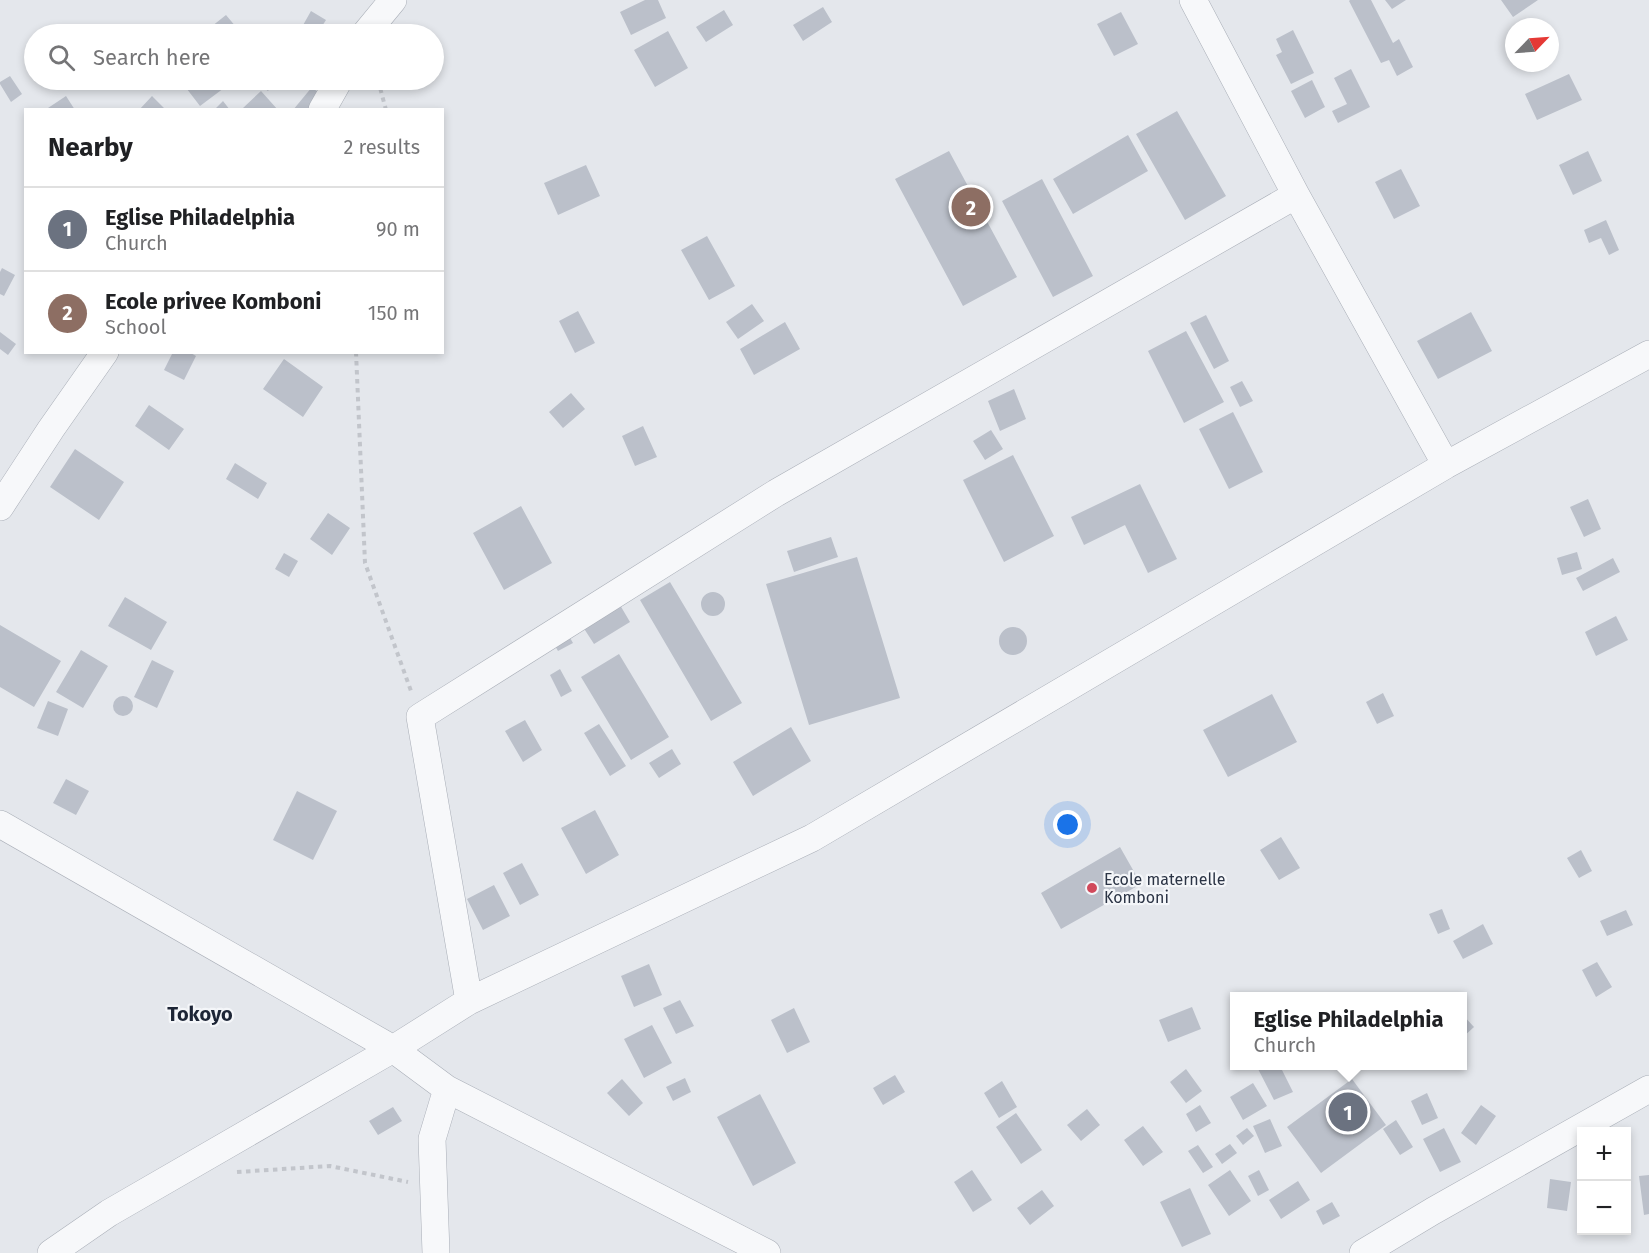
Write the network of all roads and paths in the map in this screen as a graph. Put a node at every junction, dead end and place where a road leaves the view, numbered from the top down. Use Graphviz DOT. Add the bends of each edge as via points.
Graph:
graph roads {
  1 [pos="393,0"];
  2 [pos="1193,0"];
  3 [pos="373,24"];
  4 [pos="333,90"];
  5 [pos="381,90"];
  6 [pos="323,108"];
  7 [pos="385,108"];
  8 [pos="1296,195"];
  9 [pos="104,354"];
  10 [pos="356,354"];
  11 [pos="1649,354"];
  12 [pos="1446,465"];
  13 [pos="0,507"];
  14 [pos="420,717"];
  15 [pos="0,824"];
  16 [pos="469,1001"];
  17 [pos="393,1049"];
  18 [pos="447,1089"];
  19 [pos="1649,1089"];
  20 [pos="231,1172"];
  21 [pos="434,1187"];
  22 [pos="110,1213"];
  23 [pos="51,1253"];
  24 [pos="64,1253"];
  25 [pos="436,1253"];
  26 [pos="767,1253"];
  27 [pos="1363,1253"];
  1 -- 3 [label="street"];
  2 -- 8 [label="street"];
  4 -- 6 [label="street"];
  5 -- 7 [label="path"];
  8 -- 12 [label="street"];
  8 -- 14 [label="street" via="776,493"];
  9 -- 13 [label="street"];
  10 -- 14 [label="path" via="365,563"];
  11 -- 12 [label="street"];
  12 -- 16 [label="street" via="812,838"];
  14 -- 16 [label="street"];
  15 -- 17 [label="street"];
  16 -- 17 [label="street"];
  17 -- 18 [label="street"];
  17 -- 22 [label="street"];
  18 -- 21 [label="street" via="432,1139"];
  18 -- 26 [label="street"];
  19 -- 27 [label="street"];
  20 -- 21 [label="path" via="330,1166"];
  21 -- 25 [label="street"];
  22 -- 23 [label="street"];
  22 -- 24 [label="street"];
}
